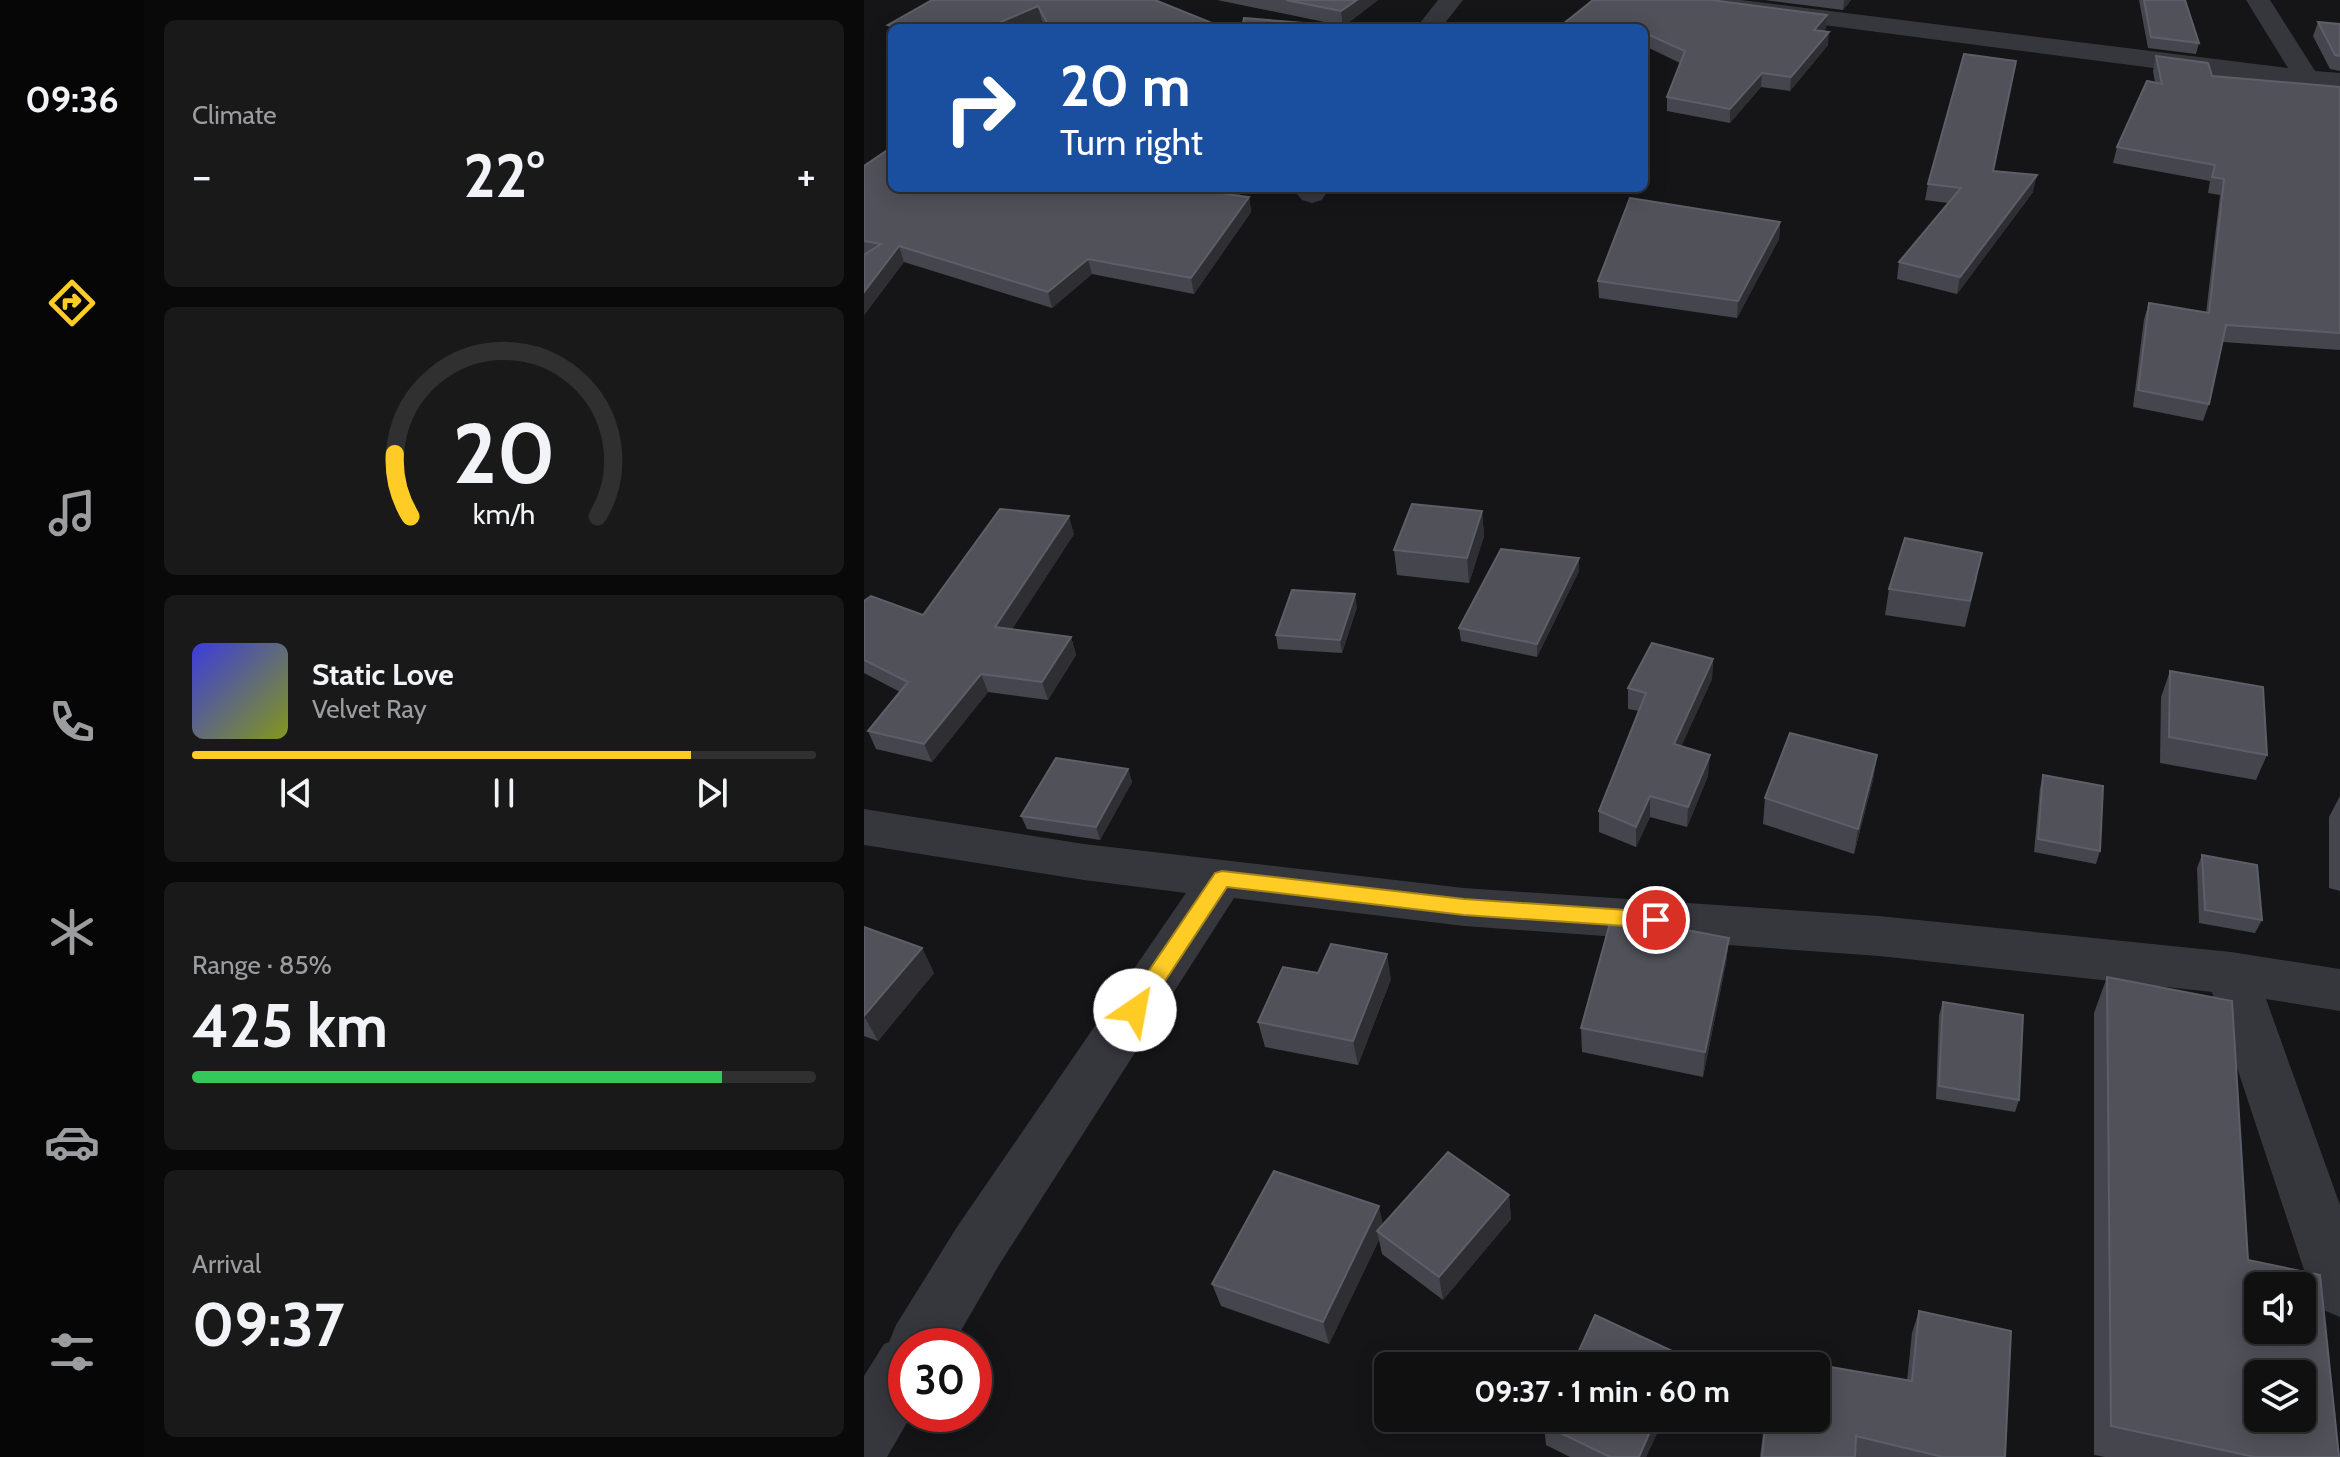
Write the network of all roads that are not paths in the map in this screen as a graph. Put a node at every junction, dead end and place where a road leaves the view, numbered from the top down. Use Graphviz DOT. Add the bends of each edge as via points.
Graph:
graph roads {
  1 [pos="1451,0"];
  2 [pos="1685,0"];
  3 [pos="2258,0"];
  4 [pos="1431,24"];
  5 [pos="2307,78"];
  6 [pos="2340,81"];
  7 [pos="864,827"];
  8 [pos="1222,878"];
  9 [pos="2231,973"];
  10 [pos="2340,990"];
  11 [pos="2340,1288"];
  12 [pos="929,1328"];
  13 [pos="888,1396"];
  14 [pos="864,1435"];
  1 -- 4 [label="street"];
  2 -- 5 [label="street"];
  3 -- 5 [label="street"];
  5 -- 6 [label="street"];
  7 -- 8 [label="street"];
  8 -- 9 [label="street" via="1464,907 1879,936"];
  8 -- 12 [label="street"];
  9 -- 10 [label="street"];
  9 -- 11 [label="street"];
  13 -- 14 [label="street"];
}
